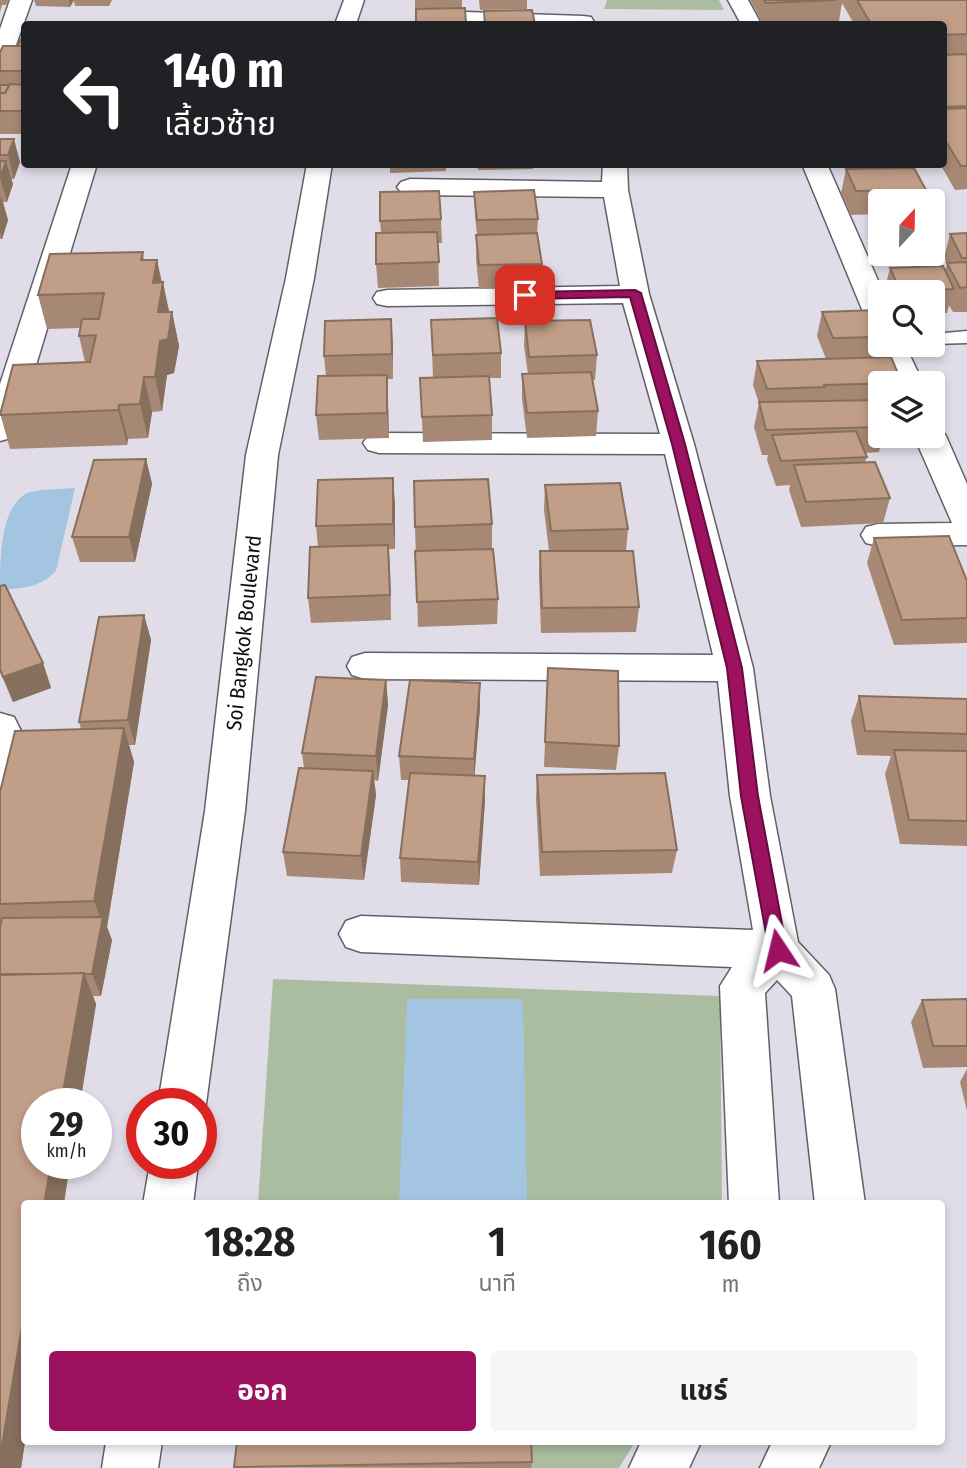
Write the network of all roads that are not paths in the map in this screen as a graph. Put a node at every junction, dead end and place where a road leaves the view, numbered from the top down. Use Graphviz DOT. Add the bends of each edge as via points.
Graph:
graph roads {
  1 [pos="21,0"];
  2 [pos="354,0"];
  3 [pos="581,0"];
  4 [pos="738,0"];
  5 [pos="436,17"];
  6 [pos="347,21"];
  7 [pos="535,21"];
  8 [pos="584,21"];
  9 [pos="749,21"];
  10 [pos="0,59"];
  11 [pos="84,168"];
  12 [pos="319,168"];
  13 [pos="816,168"];
  14 [pos="615,177"];
  15 [pos="410,187"];
  16 [pos="874,280"];
  17 [pos="635,293"];
  18 [pos="387,298"];
  19 [pos="967,337"];
  20 [pos="945,338"];
  21 [pos="0,431"];
  22 [pos="379,443"];
  23 [pos="678,444"];
  24 [pos="935,448"];
  25 [pos="967,521"];
  26 [pos="967,534"];
  27 [pos="878,535"];
  28 [pos="365,666"];
  29 [pos="735,668"];
  30 [pos="0,727"];
  31 [pos="0,794"];
  32 [pos="361,934"];
  33 [pos="778,950"];
  34 [pos="185,1088"];
  35 [pos="172,1179"];
  36 [pos="169,1200"];
  37 [pos="754,1200"];
  38 [pos="839,1200"];
  39 [pos="134,1445"];
  40 [pos="671,1445"];
  41 [pos="801,1445"];
  42 [pos="130,1468"];
  43 [pos="657,1468"];
  44 [pos="788,1468"];
  1 -- 10 [label="street"];
  2 -- 6 [label="street"];
  3 -- 8 [label="street"];
  4 -- 9 [label="street"];
  5 -- 7 [label="street"];
  11 -- 21 [label="street"];
  12 -- 34 [label="street, Soi Bangkok Boulevard" via="262,455 225,811"];
  13 -- 16 [label="street"];
  14 -- 15 [label="street"];
  14 -- 17 [label="street"];
  17 -- 18 [label="street"];
  17 -- 23 [label="street"];
  19 -- 20 [label="lane"];
  22 -- 23 [label="street"];
  23 -- 29 [label="street"];
  24 -- 25 [label="street"];
  26 -- 27 [label="street"];
  28 -- 29 [label="street"];
  29 -- 33 [label="street" via="750,796"];
  30 -- 31 [label="street" via="5,737"];
  32 -- 33 [label="street"];
  33 -- 37 [label="street" via="743,986"];
  33 -- 38 [label="street" via="813,989"];
  35 -- 36 [label="street"];
  39 -- 42 [label="street"];
  40 -- 43 [label="street"];
  41 -- 44 [label="street"];
}
